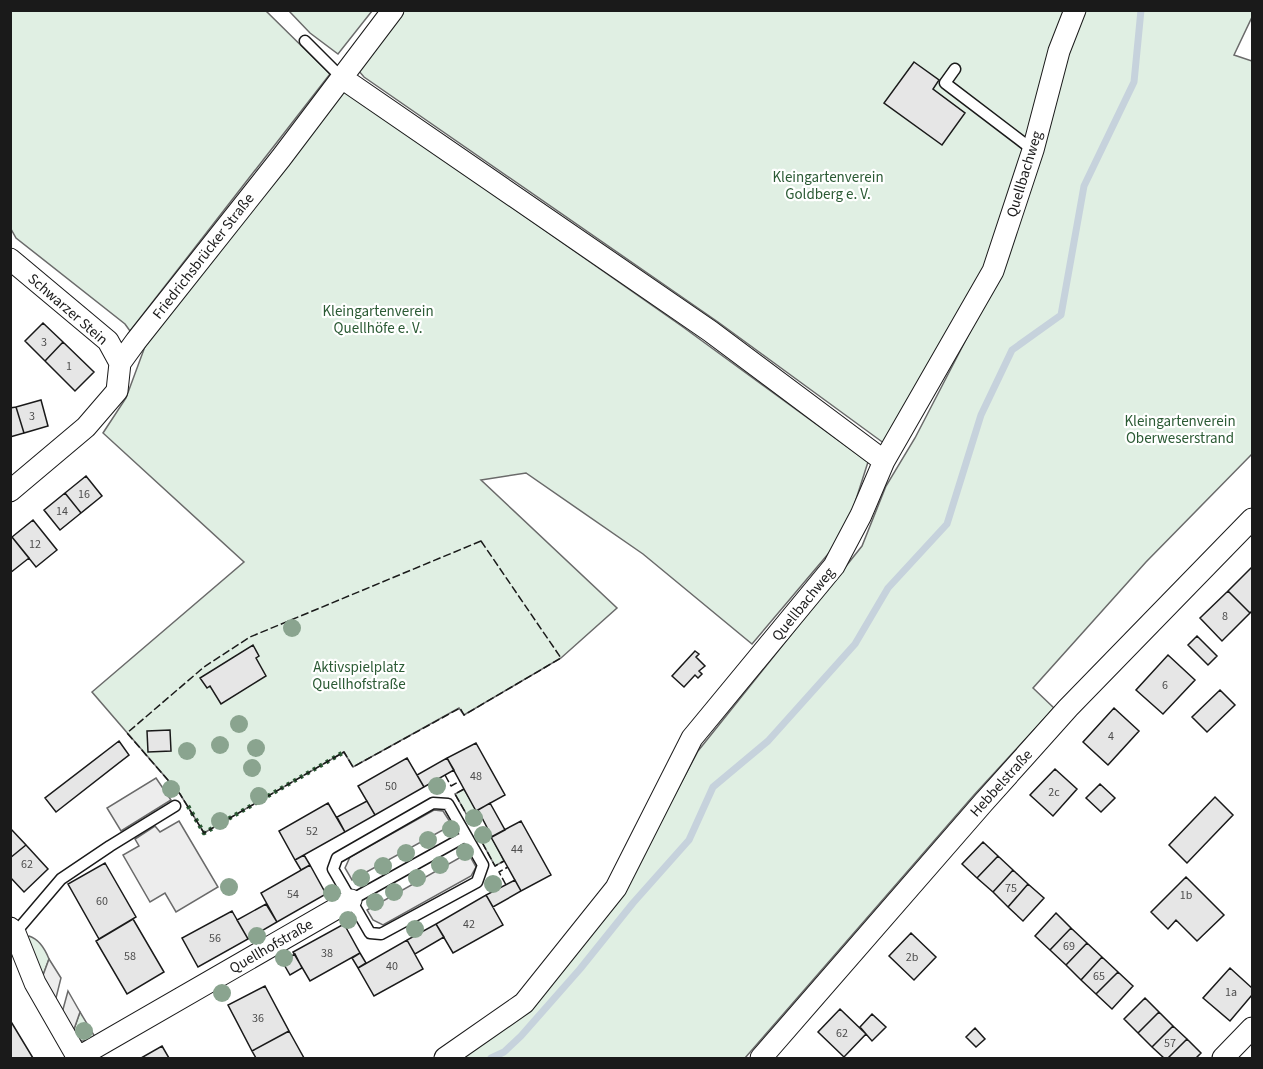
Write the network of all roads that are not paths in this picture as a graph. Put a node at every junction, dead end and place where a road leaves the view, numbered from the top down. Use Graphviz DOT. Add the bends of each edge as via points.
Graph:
graph roads {
  1 [pos="393,10"];
  2 [pos="1075,10"];
  3 [pos="305,41"];
  4 [pos="955,69"];
  5 [pos="342,78"];
  6 [pos="1032,150"];
  7 [pos="10,259"];
  8 [pos="120,363"];
  9 [pos="884,461"];
  10 [pos="10,473"];
  11 [pos="32,474"];
  12 [pos="10,491"];
  13 [pos="1252,519"];
  14 [pos="175,806"];
  15 [pos="466,836"];
  16 [pos="351,900"];
  17 [pos="13,930"];
  18 [pos="1252,1031"];
  19 [pos="78,1058"];
  20 [pos="445,1059"];
  21 [pos="762,1059"];
  22 [pos="1223,1059"];
  1 -- 5 [label="street, Friedrichsbrücker Straße"];
  2 -- 6 [label="street, Quellbachweg" via="1059,51"];
  3 -- 5 [label="lane"];
  4 -- 6 [label="lane" via="945,83"];
  5 -- 8 [label="street, Friedrichsbrücker Straße"];
  5 -- 9 [label="street" via="710,331"];
  6 -- 9 [label="street, Quellbachweg" via="993,271"];
  7 -- 8 [label="street, Schwarzer Stein" via="108,342"];
  8 -- 11 [label="street, Friedrichsbrücker Straße" via="117,391 86,427"];
  9 -- 20 [label="street, Quellbachweg" via="834,566 692,738 616,888 524,1003"];
  10 -- 11 [label="street"];
  11 -- 12 [label="street, Friedrichsbrücker Straße"];
  13 -- 21 [label="street, Hebbelstraße" via="1068,708"];
  14 -- 17 [label="lane" via="61,879"];
  15 -- 16 [label="lane, Quellhofstraße"];
  15 -- 16 [label="lane" via="448,804 433,803 337,858 333,869"];
  15 -- 16 [label="lane" via="483,865 477,882 381,934 370,933"];
  16 -- 19 [label="street, Quellhofstraße"];
  17 -- 19 [label="street, Quellhofstraße" via="34,983"];
  18 -- 22 [label="street"];
}
